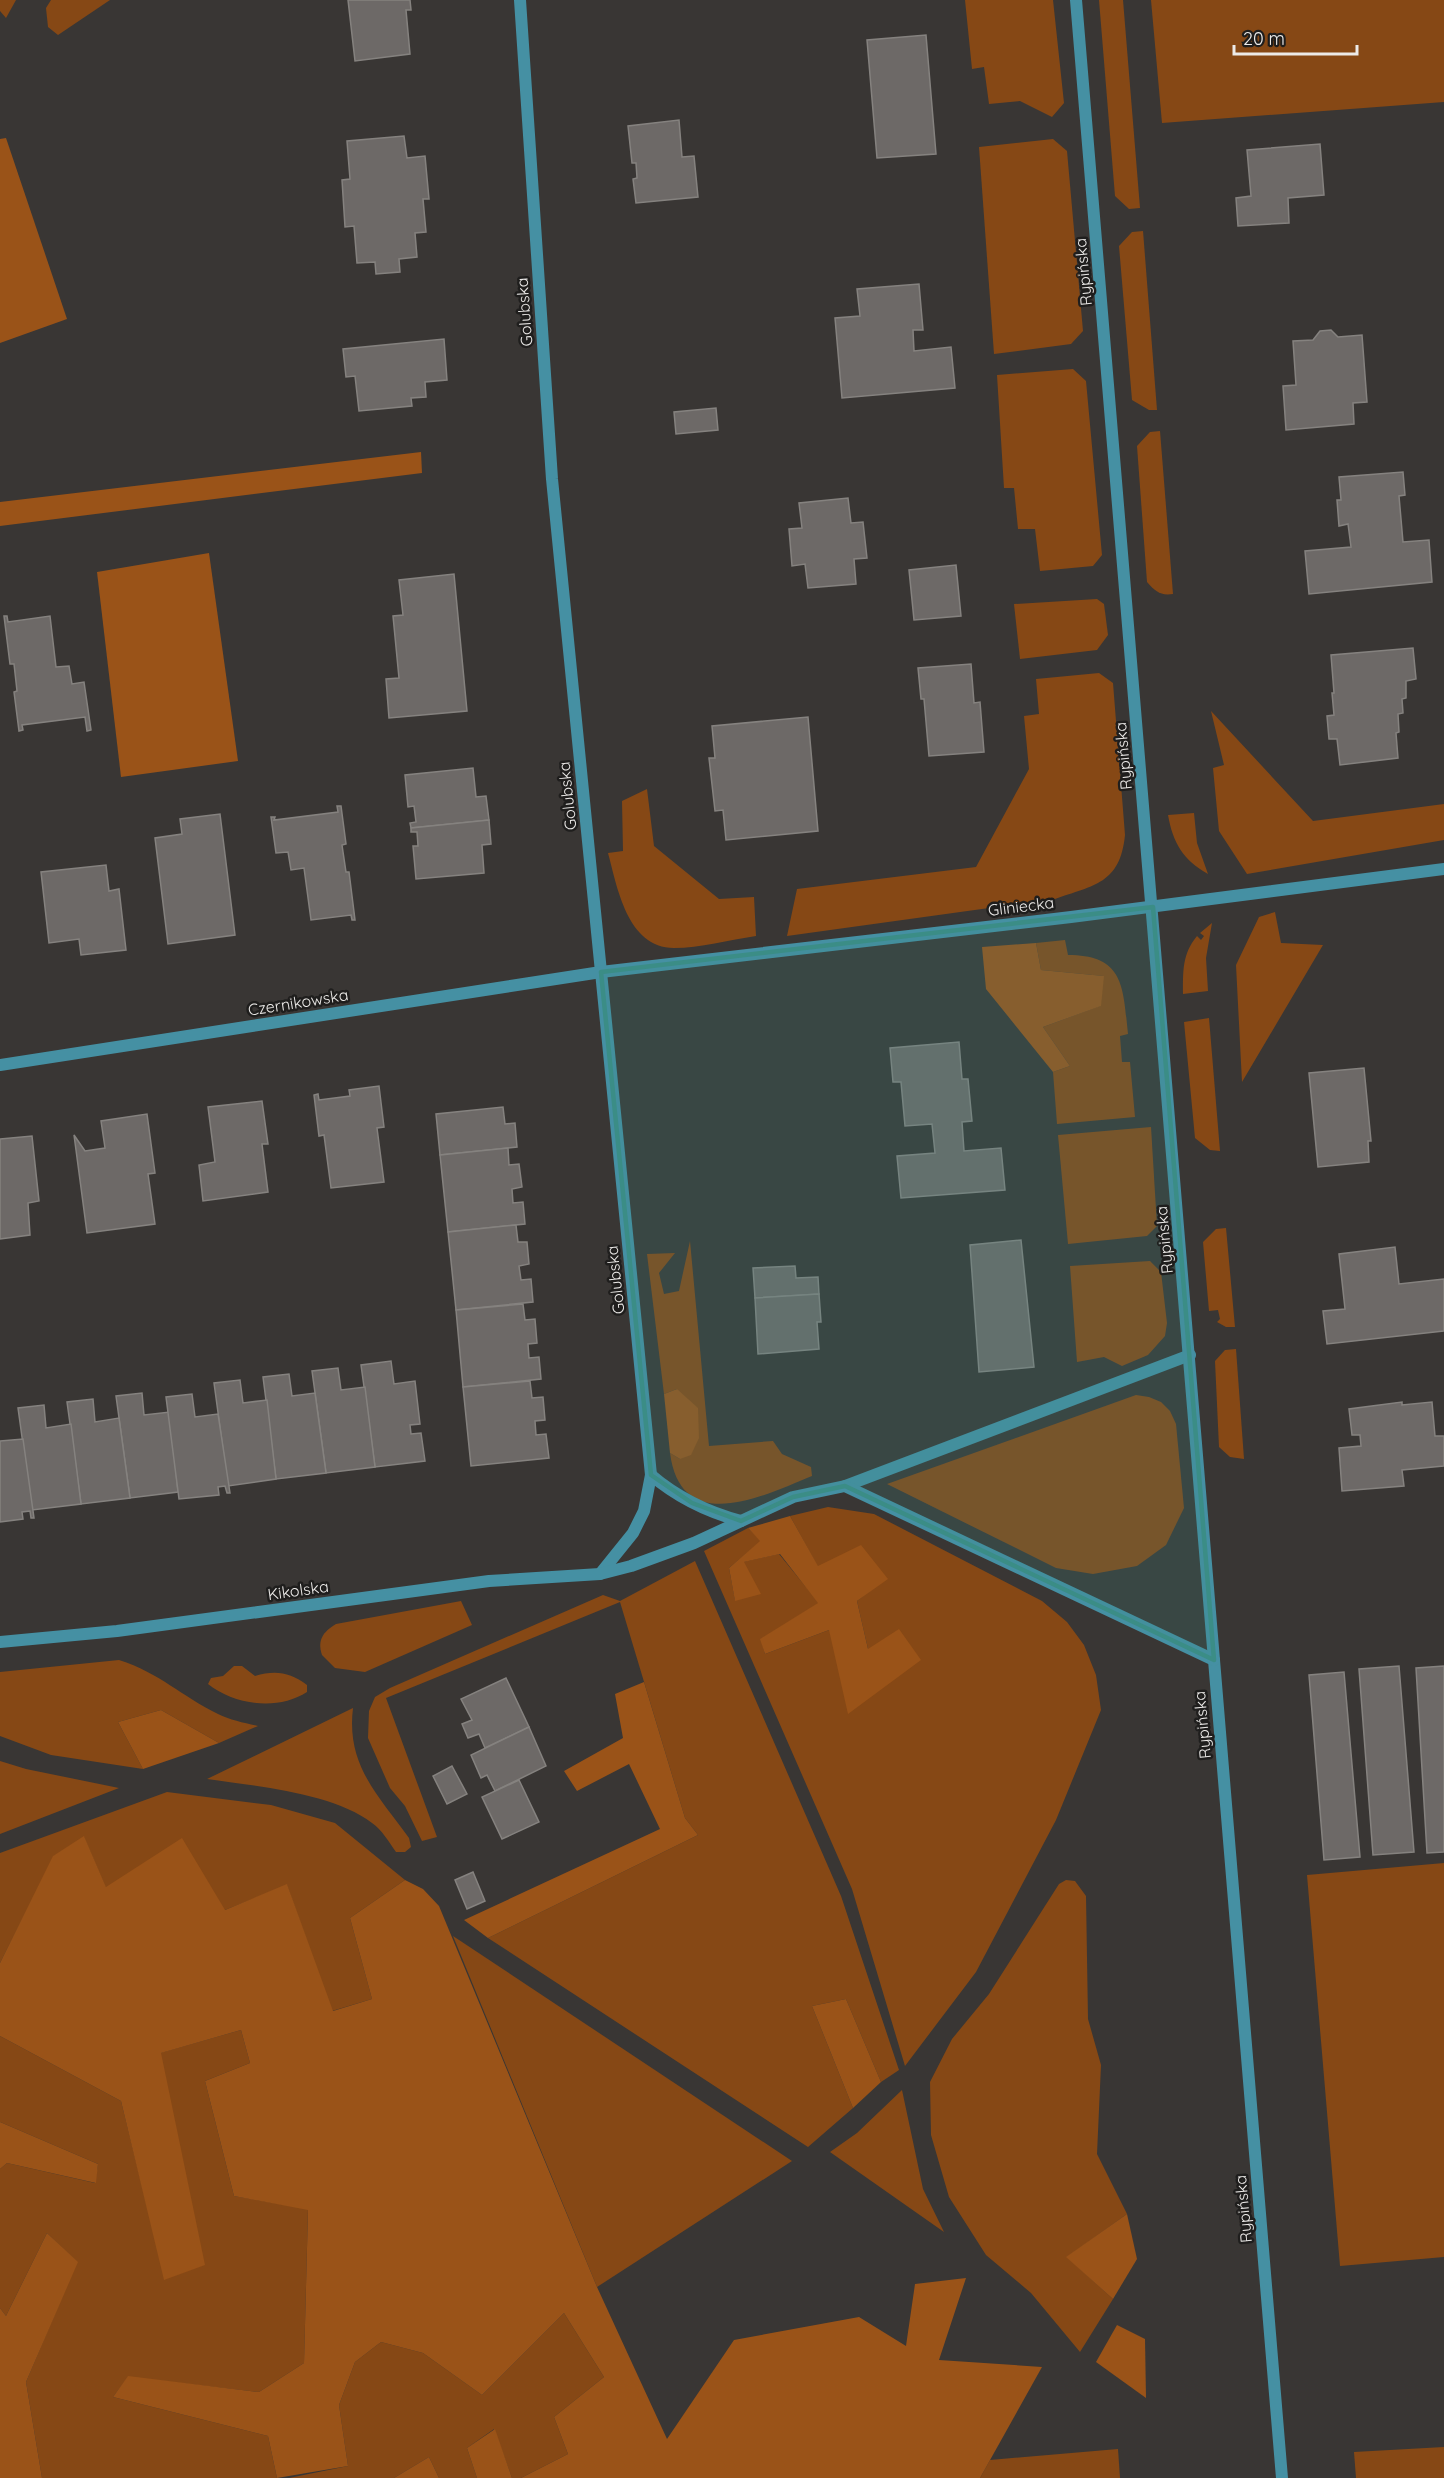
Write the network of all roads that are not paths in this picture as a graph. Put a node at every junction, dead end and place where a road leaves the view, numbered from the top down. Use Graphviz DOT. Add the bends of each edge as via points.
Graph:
graph roads {
  1 [pos="520,0"];
  2 [pos="1076,0"];
  3 [pos="1444,869"];
  4 [pos="1153,907"];
  5 [pos="601,972"];
  6 [pos="0,1065"];
  7 [pos="1190,1355"];
  8 [pos="651,1475"];
  9 [pos="845,1486"];
  10 [pos="741,1521"];
  11 [pos="600,1574"];
  12 [pos="0,1642"];
  13 [pos="1214,1660"];
  14 [pos="1282,2478"];
  1 -- 5 [label="street, Golubska" via="552,479"];
  2 -- 4 [label="street, Rypińska"];
  3 -- 4 [label="street, Gliniecka"];
  4 -- 5 [label="street, Gliniecka"];
  4 -- 7 [label="street, Rypińska"];
  5 -- 6 [label="street, Czernikowska"];
  5 -- 8 [label="street, Golubska"];
  7 -- 9 [label="street, Kikolska"];
  7 -- 13 [label="street, Rypińska"];
  8 -- 10 [label="street" via="692,1503"];
  8 -- 11 [label="street, Golubska" via="637,1525"];
  9 -- 10 [label="street, Kikolska" via="793,1497"];
  9 -- 13 [label="street"];
  10 -- 11 [label="street, Kikolska" via="694,1543"];
  11 -- 12 [label="street, Kikolska" via="489,1581 117,1631"];
  13 -- 14 [label="street, Rypińska"];
}
